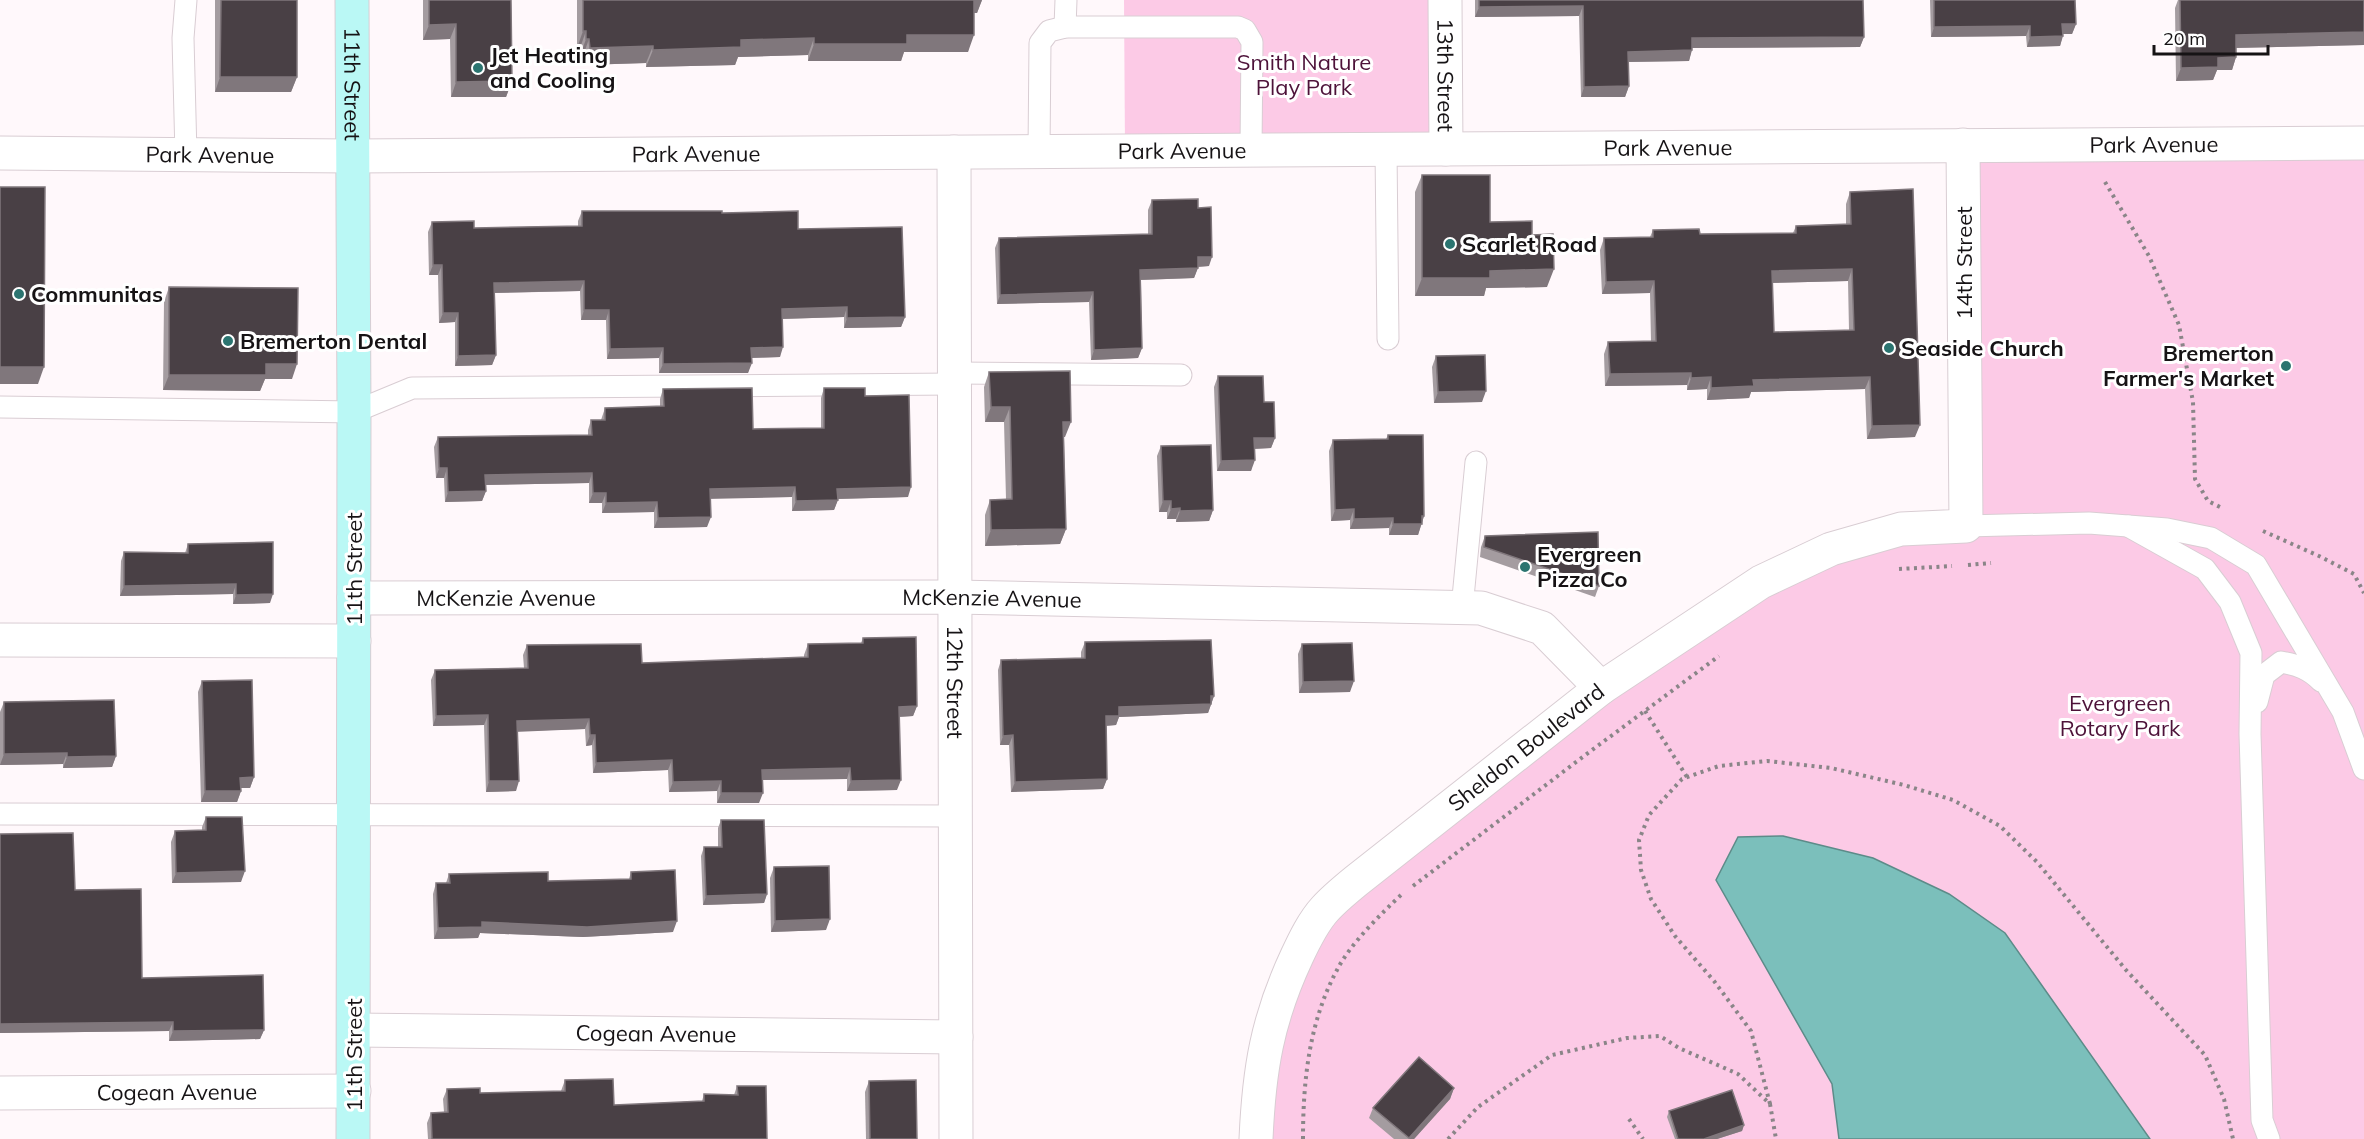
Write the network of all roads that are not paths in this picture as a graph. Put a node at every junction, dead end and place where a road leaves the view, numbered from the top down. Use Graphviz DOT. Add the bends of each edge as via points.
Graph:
graph roads {
  1 [pos="186,0"];
  2 [pos="352,0"];
  3 [pos="1066,0"];
  4 [pos="1445,0"];
  5 [pos="1065,27"];
  6 [pos="2364,143"];
  7 [pos="1963,145"];
  8 [pos="1386,149"];
  9 [pos="1446,149"];
  10 [pos="1251,150"];
  11 [pos="1040,151"];
  12 [pos="954,152"];
  13 [pos="0,153"];
  14 [pos="186,155"];
  15 [pos="352,156"];
  16 [pos="1388,339"];
  17 [pos="1181,375"];
  18 [pos="955,379"];
  19 [pos="0,407"];
  20 [pos="354,412"];
  21 [pos="1476,462"];
  22 [pos="1966,526"];
  23 [pos="2128,526"];
  24 [pos="955,597"];
  25 [pos="354,598"];
  26 [pos="1462,608"];
  27 [pos="0,640"];
  28 [pos="354,641"];
  29 [pos="2328,687"];
  30 [pos="1601,688"];
  31 [pos="2250,734"];
  32 [pos="2364,769"];
  33 [pos="0,814"];
  34 [pos="354,816"];
  35 [pos="956,816"];
  36 [pos="354,1030"];
  37 [pos="956,1037"];
  38 [pos="354,1091"];
  39 [pos="0,1093"];
  40 [pos="353,1139"];
  41 [pos="956,1139"];
  42 [pos="1256,1139"];
  43 [pos="2269,1139"];
  1 -- 14 [label="lane"];
  2 -- 15 [label="main road, 11th Street"];
  3 -- 5 [label="lane"];
  4 -- 9 [label="street, 13th Street"];
  5 -- 10 [label="lane" via="1245,30 1252,42"];
  5 -- 11 [label="lane" via="1049,31 1040,43"];
  6 -- 7 [label="street, Park Avenue"];
  7 -- 9 [label="street, Park Avenue"];
  7 -- 22 [label="street, 14th Street"];
  8 -- 9 [label="street, Park Avenue"];
  8 -- 10 [label="street, Park Avenue"];
  8 -- 16 [label="lane"];
  10 -- 11 [label="street, Park Avenue"];
  11 -- 12 [label="street, Park Avenue"];
  12 -- 15 [label="street, Park Avenue"];
  12 -- 18 [label="street, 12th Street"];
  13 -- 14 [label="street, Park Avenue"];
  14 -- 15 [label="street, Park Avenue"];
  15 -- 20 [label="main road, 11th Street"];
  17 -- 18 [label="lane"];
  18 -- 20 [label="lane" via="412,388"];
  18 -- 24 [label="street, 12th Street"];
  19 -- 20 [label="lane"];
  20 -- 25 [label="main road, 11th Street"];
  21 -- 26 [label="lane"];
  22 -- 23 [label="lane"];
  22 -- 30 [label="street, Sheldon Boulevard" via="1901,530 1831,549 1761,582"];
  23 -- 29 [label="lane" via="2211,538 2256,565"];
  23 -- 31 [label="lane" via="2205,569 2230,603 2251,653"];
  24 -- 25 [label="street, McKenzie Avenue"];
  24 -- 26 [label="street, McKenzie Avenue"];
  24 -- 35 [label="street, 12th Street"];
  25 -- 28 [label="main road, 11th Street"];
  26 -- 30 [label="street, McKenzie Avenue" via="1481,608 1542,628"];
  27 -- 28 [label="street"];
  28 -- 34 [label="main road, 11th Street"];
  29 -- 31 [label="lane" via="2311,671 2281,662 2264,675"];
  29 -- 32 [label="lane" via="2343,712"];
  30 -- 42 [label="street, Sheldon Boulevard" via="1324,909 1302,944 1269,1027 1258,1091"];
  31 -- 43 [label="lane" via="2262,1120"];
  33 -- 34 [label="lane"];
  34 -- 35 [label="lane"];
  34 -- 36 [label="main road, 11th Street"];
  35 -- 37 [label="street, 12th Street"];
  36 -- 37 [label="street, Cogean Avenue"];
  36 -- 38 [label="main road, 11th Street"];
  37 -- 41 [label="street, 12th Street"];
  38 -- 39 [label="street, Cogean Avenue"];
  38 -- 40 [label="main road, 11th Street"];
}
